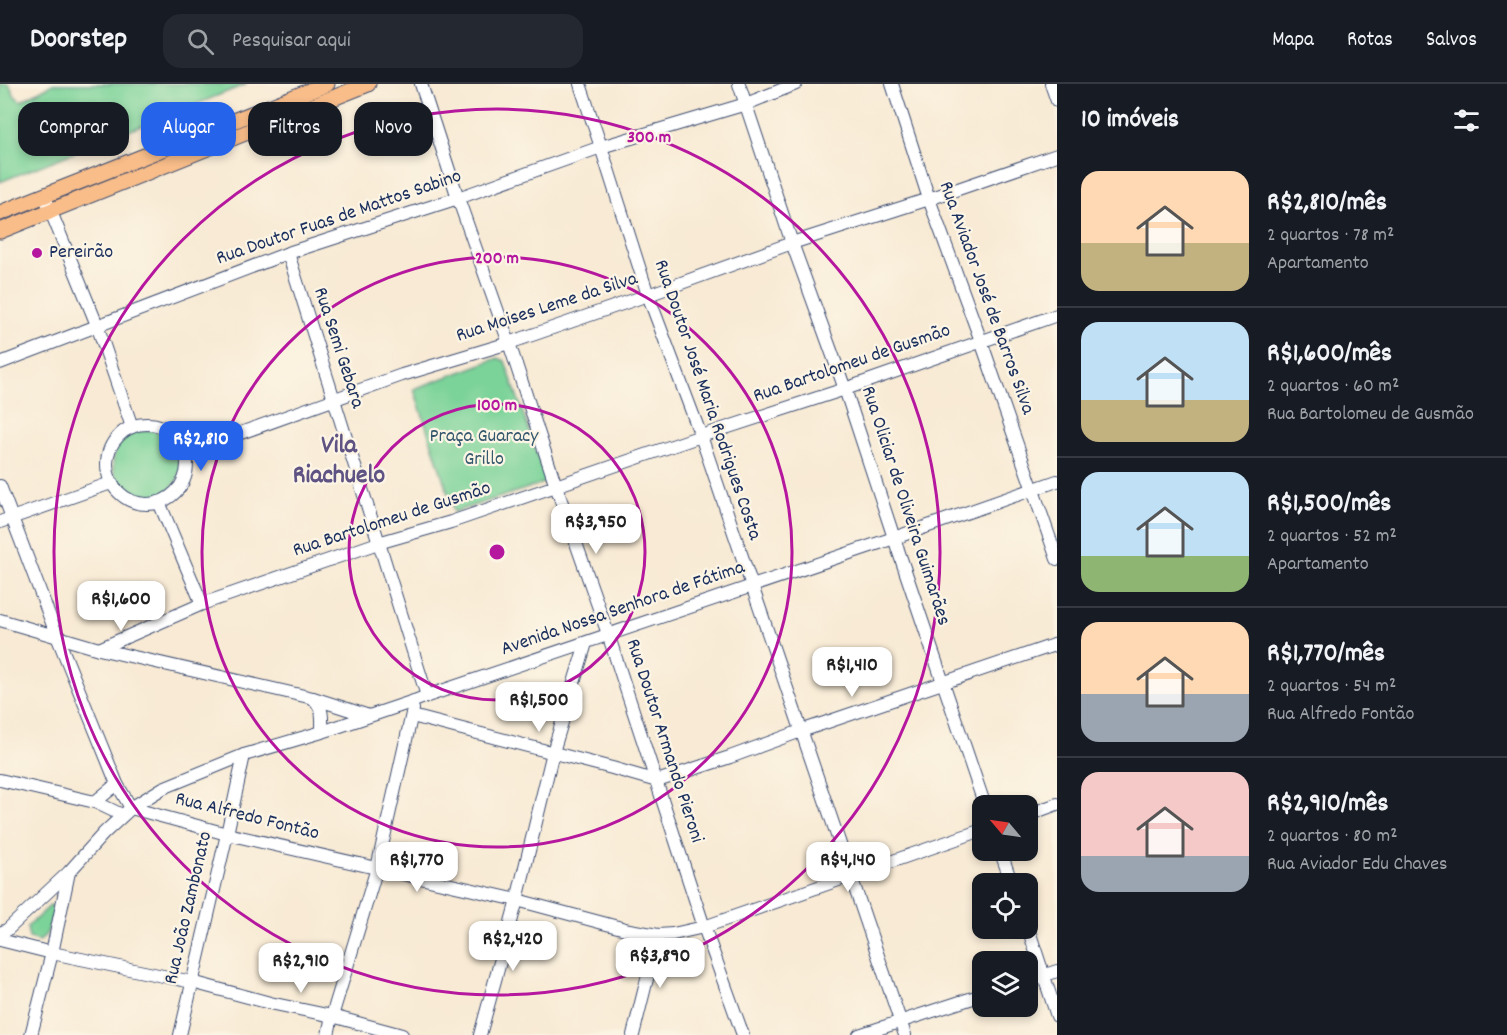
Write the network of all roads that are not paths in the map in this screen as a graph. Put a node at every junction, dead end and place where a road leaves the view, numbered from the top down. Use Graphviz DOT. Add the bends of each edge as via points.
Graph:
graph roads {
  1 [pos="327,84"];
  2 [pos="368,84"];
  3 [pos="422,84"];
  4 [pos="580,84"];
  5 [pos="739,84"];
  6 [pos="796,84"];
  7 [pos="892,84"];
  8 [pos="1051,84"];
  9 [pos="1057,101"];
  10 [pos="746,104"];
  11 [pos="601,147"];
  12 [pos="1057,155"];
  13 [pos="45,196"];
  14 [pos="458,198"];
  15 [pos="929,199"];
  16 [pos="51,211"];
  17 [pos="0,213"];
  18 [pos="0,231"];
  19 [pos="792,243"];
  20 [pos="288,253"];
  21 [pos="648,295"];
  22 [pos="1057,315"];
  23 [pos="97,325"];
  24 [pos="981,341"];
  25 [pos="509,343"];
  26 [pos="0,363"];
  27 [pos="845,389"];
  28 [pos="334,399"];
  29 [pos="132,427"];
  30 [pos="701,436"];
  31 [pos="185,453"];
  32 [pos="1057,481"];
  33 [pos="111,483"];
  34 [pos="0,486"];
  35 [pos="556,486"];
  36 [pos="1032,489"];
  37 [pos="159,502"];
  38 [pos="6,519"];
  39 [pos="894,538"];
  40 [pos="378,543"];
  41 [pos="1057,559"];
  42 [pos="752,586"];
  43 [pos="202,604"];
  44 [pos="0,620"];
  45 [pos="150,627"];
  46 [pos="608,634"];
  47 [pos="57,636"];
  48 [pos="586,643"];
  49 [pos="1057,644"];
  50 [pos="99,649"];
  51 [pos="127,655"];
  52 [pos="943,682"];
  53 [pos="427,696"];
  54 [pos="313,698"];
  55 [pos="414,701"];
  56 [pos="369,716"];
  57 [pos="412,716"];
  58 [pos="801,731"];
  59 [pos="322,732"];
  60 [pos="553,752"];
  61 [pos="244,755"];
  62 [pos="0,780"];
  63 [pos="657,781"];
  64 [pos="117,784"];
  65 [pos="981,795"];
  66 [pos="95,802"];
  67 [pos="1057,804"];
  68 [pos="127,811"];
  69 [pos="1038,811"];
  70 [pos="227,834"];
  71 [pos="972,834"];
  72 [pos="377,868"];
  73 [pos="69,872"];
  74 [pos="851,876"];
  75 [pos="517,900"];
  76 [pos="704,927"];
  77 [pos="658,935"];
  78 [pos="2,938"];
  79 [pos="1032,939"];
  80 [pos="52,953"];
  81 [pos="1057,971"];
  82 [pos="1044,975"];
  83 [pos="1038,977"];
  84 [pos="192,982"];
  85 [pos="972,998"];
  86 [pos="332,1016"];
  87 [pos="1057,1016"];
  88 [pos="900,1021"];
  89 [pos="31,1035"];
  90 [pos="180,1035"];
  91 [pos="328,1035"];
  92 [pos="402,1035"];
  93 [pos="480,1035"];
  94 [pos="633,1035"];
  95 [pos="743,1035"];
  96 [pos="859,1035"];
  97 [pos="905,1035"];
  1 -- 13 [label="main road"];
  2 -- 16 [label="main road"];
  3 -- 14 [label="street, Rua Doutor Armando Pieroni"];
  4 -- 11 [label="street, Rua Doutor José Maria Rodrigues Costa"];
  5 -- 10 [label="street, Rua Oliciar de Oliveira Guimarães"];
  6 -- 10 [label="street, Rua Doutor Fuas de Mattos Sabino"];
  7 -- 15 [label="street, Rua Aviador José de Barros Silva"];
  8 -- 9 [label="street"];
  10 -- 11 [label="street, Rua Doutor Fuas de Mattos Sabino"];
  10 -- 19 [label="street, Rua Oliciar de Oliveira Guimarães"];
  11 -- 14 [label="street, Rua Doutor Fuas de Mattos Sabino"];
  11 -- 21 [label="street, Rua Doutor José Maria Rodrigues Costa"];
  12 -- 15 [label="street, Rua Moises Leme da Silva"];
  13 -- 16 [label="street"];
  13 -- 17 [label="main road"];
  14 -- 20 [label="street, Rua Doutor Fuas de Mattos Sabino"];
  14 -- 25 [label="street, Rua Doutor Armando Pieroni"];
  15 -- 19 [label="street, Rua Moises Leme da Silva"];
  15 -- 24 [label="street, Rua Aviador José de Barros Silva"];
  16 -- 18 [label="main road"];
  16 -- 23 [label="street"];
  19 -- 21 [label="street, Rua Moises Leme da Silva"];
  19 -- 27 [label="street, Rua Oliciar de Oliveira Guimarães"];
  20 -- 23 [label="street, Rua Doutor Fuas de Mattos Sabino"];
  20 -- 28 [label="street, Rua Semi Gebara"];
  21 -- 25 [label="street, Rua Moises Leme da Silva"];
  21 -- 30 [label="street, Rua Doutor José Maria Rodrigues Costa"];
  22 -- 24 [label="street, Rua Bartolomeu de Gusmão"];
  23 -- 26 [label="street, Rua Doutor Fuas de Mattos Sabino"];
  23 -- 29 [label="street"];
  24 -- 27 [label="street, Rua Bartolomeu de Gusmão"];
  24 -- 36 [label="street, Rua Aviador José de Barros Silva"];
  25 -- 28 [label="street, Rua Moises Leme da Silva"];
  25 -- 35 [label="street, Rua Doutor Armando Pieroni"];
  27 -- 30 [label="street, Rua Bartolomeu de Gusmão"];
  27 -- 39 [label="street, Rua Oliciar de Oliveira Guimarães"];
  28 -- 31 [label="street, Rua Moises Leme da Silva"];
  28 -- 40 [label="street, Rua Semi Gebara"];
  29 -- 31 [label="street" via="149,424 165,428 177,438"];
  29 -- 33 [label="street" via="118,436 109,450 106,467"];
  30 -- 35 [label="street, Rua Bartolomeu de Gusmão"];
  30 -- 42 [label="street, Rua Doutor José Maria Rodrigues Costa"];
  31 -- 37 [label="street" via="184,479 174,493"];
  32 -- 36 [label="street, Avenida Nossa Senhora de Fátima"];
  33 -- 37 [label="street" via="135,503"];
  33 -- 38 [label="street"];
  34 -- 38 [label="street"];
  35 -- 40 [label="street, Rua Bartolomeu de Gusmão"];
  35 -- 46 [label="street, Rua Doutor Armando Pieroni"];
  36 -- 39 [label="street, Avenida Nossa Senhora de Fátima"];
  36 -- 41 [label="street, Rua Aviador José de Barros Silva"];
  37 -- 43 [label="street"];
  38 -- 47 [label="street"];
  39 -- 42 [label="street, Avenida Nossa Senhora de Fátima"];
  39 -- 52 [label="street, Rua Oliciar de Oliveira Guimarães"];
  40 -- 43 [label="street, Rua Bartolomeu de Gusmão"];
  40 -- 53 [label="street, Rua Semi Gebara"];
  42 -- 46 [label="street, Avenida Nossa Senhora de Fátima"];
  42 -- 58 [label="street, Rua Doutor José Maria Rodrigues Costa"];
  43 -- 45 [label="street, Rua Bartolomeu de Gusmão"];
  44 -- 47 [label="street"];
  45 -- 50 [label="street, Rua Bartolomeu de Gusmão"];
  45 -- 51 [label="street, Rua Bartolomeu de Gusmão" via="132,642"];
  46 -- 48 [label="street, Avenida Nossa Senhora de Fátima"];
  46 -- 63 [label="street, Rua Doutor Armando Pieroni"];
  47 -- 50 [label="street"];
  47 -- 64 [label="street"];
  48 -- 53 [label="street, Avenida Nossa Senhora de Fátima"];
  48 -- 60 [label="street"];
  49 -- 52 [label="street"];
  50 -- 51 [label="street"];
  51 -- 54 [label="street"];
  52 -- 58 [label="street"];
  52 -- 65 [label="street, Rua Oliciar de Oliveira Guimarães"];
  53 -- 55 [label="street, Avenida Nossa Senhora de Fátima"];
  54 -- 56 [label="street"];
  54 -- 59 [label="street" via="320,706"];
  55 -- 56 [label="street, Avenida Nossa Senhora de Fátima"];
  55 -- 57 [label="street"];
  56 -- 59 [label="street, Avenida Nossa Senhora de Fátima"];
  57 -- 60 [label="street"];
  57 -- 72 [label="street"];
  58 -- 63 [label="street"];
  58 -- 74 [label="street, Rua Doutor José Maria Rodrigues Costa"];
  59 -- 61 [label="street, Avenida Nossa Senhora de Fátima"];
  60 -- 63 [label="street"];
  60 -- 75 [label="street"];
  61 -- 68 [label="street, Avenida Nossa Senhora de Fátima" via="163,789"];
  61 -- 70 [label="street, Rua João Zambonato"];
  62 -- 66 [label="street, Rua Alfredo Fontão"];
  63 -- 76 [label="street, Rua Doutor Armando Pieroni"];
  64 -- 66 [label="street"];
  64 -- 68 [label="street"];
  66 -- 68 [label="street, Rua Alfredo Fontão"];
  67 -- 69 [label="street"];
  68 -- 70 [label="street, Rua Alfredo Fontão"];
  68 -- 73 [label="street, Avenida Nossa Senhora de Fátima"];
  70 -- 72 [label="street, Rua Alfredo Fontão"];
  70 -- 84 [label="street, Rua João Zambonato"];
  71 -- 74 [label="street, Rua Alfredo Fontão"];
  72 -- 75 [label="street, Rua Alfredo Fontão"];
  72 -- 86 [label="street"];
  73 -- 78 [label="street, Avenida Nossa Senhora de Fátima"];
  73 -- 80 [label="street"];
  74 -- 76 [label="street, Rua Alfredo Fontão"];
  74 -- 88 [label="street, Rua Doutor José Maria Rodrigues Costa"];
  75 -- 77 [label="street, Rua Alfredo Fontão"];
  75 -- 93 [label="street"];
  76 -- 77 [label="street, Rua Alfredo Fontão"];
  76 -- 95 [label="street, Rua Doutor Armando Pieroni"];
  77 -- 94 [label="street"];
  78 -- 80 [label="street"];
  79 -- 82 [label="street"];
  80 -- 84 [label="street"];
  80 -- 89 [label="street"];
  81 -- 82 [label="street"];
  82 -- 83 [label="street"];
  82 -- 87 [label="street"];
  84 -- 86 [label="street"];
  84 -- 90 [label="street, Rua João Zambonato"];
  85 -- 88 [label="street"];
  86 -- 91 [label="street"];
  86 -- 92 [label="street"];
  88 -- 96 [label="street"];
  88 -- 97 [label="street, Rua Doutor José Maria Rodrigues Costa"];
}
